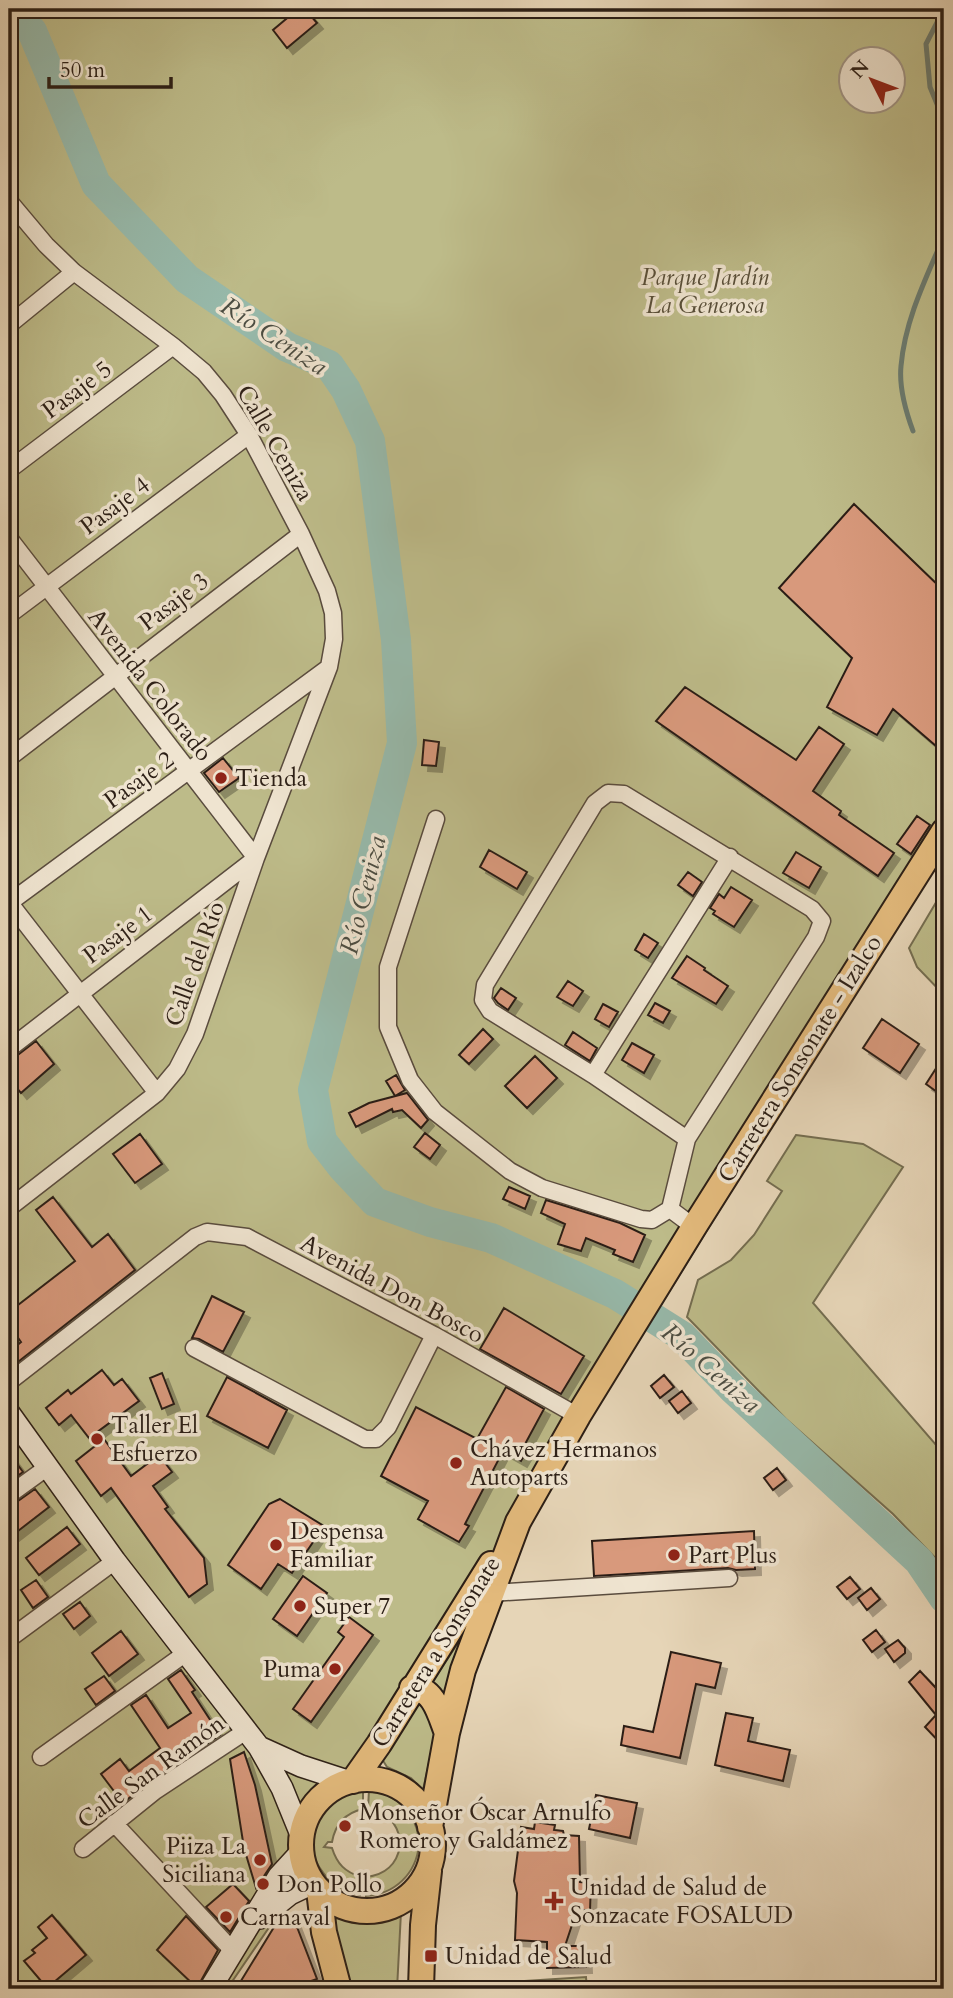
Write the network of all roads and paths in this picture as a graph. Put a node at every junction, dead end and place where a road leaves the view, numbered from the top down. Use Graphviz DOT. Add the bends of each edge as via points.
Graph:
graph roads {
  1 [pos="9,201"];
  2 [pos="74,272"];
  3 [pos="9,325"];
  4 [pos="173,346"];
  5 [pos="249,435"];
  6 [pos="9,470"];
  7 [pos="301,534"];
  8 [pos="9,538"];
  9 [pos="45,585"];
  10 [pos="9,615"];
  11 [pos="329,667"];
  12 [pos="114,675"];
  13 [pos="9,758"];
  14 [pos="189,772"];
  15 [pos="436,819"];
  16 [pos="944,831"];
  17 [pos="730,857"];
  18 [pos="256,859"];
  19 [pos="9,902"];
  20 [pos="80,993"];
  21 [pos="9,1049"];
  22 [pos="593,1075"];
  23 [pos="157,1093"];
  24 [pos="687,1139"];
  25 [pos="9,1208"];
  26 [pos="670,1209"];
  27 [pos="694,1227"];
  28 [pos="434,1335"];
  29 [pos="194,1348"];
  30 [pos="9,1382"];
  31 [pos="9,1413"];
  32 [pos="578,1416"];
  33 [pos="48,1466"];
  34 [pos="9,1495"];
  35 [pos="518,1522"];
  36 [pos="115,1561"];
  37 [pos="729,1578"];
  38 [pos="491,1593"];
  39 [pos="9,1639"];
  40 [pos="186,1653"];
  41 [pos="412,1688"];
  42 [pos="447,1733"];
  43 [pos="253,1739"];
  44 [pos="41,1757"];
  45 [pos="350,1781"];
  46 [pos="114,1823"];
  47 [pos="430,1826"];
  48 [pos="302,1844"];
  49 [pos="83,1849"];
  50 [pos="429,1864"];
  51 [pos="316,1886"];
  52 [pos="250,1926"];
  53 [pos="233,1951"];
  54 [pos="210,1989"];
  55 [pos="339,1989"];
  56 [pos="421,1989"];
  1 -- 2 [label="street, Calle Ceniza"];
  2 -- 3 [label="street"];
  2 -- 4 [label="street, Calle Ceniza"];
  4 -- 5 [label="street, Calle Ceniza" via="204,372"];
  4 -- 6 [label="street, Pasaje 5"];
  5 -- 7 [label="street, Calle Ceniza"];
  5 -- 9 [label="street, Pasaje 4"];
  7 -- 11 [label="street, Calle Ceniza" via="333,613"];
  7 -- 12 [label="street, Pasaje 3"];
  8 -- 9 [label="street, Avenida Colorado"];
  9 -- 10 [label="street, Pasaje 4"];
  9 -- 12 [label="street, Avenida Colorado"];
  11 -- 14 [label="street, Pasaje 2"];
  11 -- 18 [label="street, Calle del Río"];
  12 -- 13 [label="street, Pasaje 3"];
  12 -- 14 [label="street, Avenida Colorado"];
  14 -- 18 [label="street, Avenida Colorado"];
  14 -- 19 [label="street, Pasaje 2"];
  15 -- 26 [label="street" via="388,967 388,1027 410,1080 435,1112 510,1171 542,1188 641,1219 652,1220"];
  16 -- 27 [label="main road, Carretera Sonsonate - Izalco"];
  17 -- 22 [label="street"];
  17 -- 22 [label="street" via="624,794 608,793 595,803 485,985 483,1000 491,1011"];
  17 -- 24 [label="street" via="812,909 822,921"];
  18 -- 20 [label="street, Pasaje 1"];
  18 -- 23 [label="street, Calle del Río" via="195,1034 177,1069"];
  19 -- 20 [label="street"];
  20 -- 21 [label="street, Pasaje 1"];
  20 -- 23 [label="street"];
  22 -- 24 [label="street"];
  23 -- 25 [label="street, Calle del Río"];
  24 -- 26 [label="street"];
  26 -- 27 [label="street"];
  27 -- 32 [label="main road, Carretera Sonsonate - Izalco"];
  28 -- 29 [label="street" via="388,1427 376,1439 365,1439"];
  28 -- 30 [label="street, Avenida Don Bosco" via="247,1237 207,1232 180,1248"];
  28 -- 32 [label="street, Avenida Don Bosco"];
  31 -- 33 [label="main road"];
  32 -- 35 [label="main road, Carretera Sonsonate - Izalco"];
  33 -- 34 [label="street"];
  33 -- 36 [label="main road"];
  35 -- 38 [label="main road"];
  35 -- 41 [label="main road, Carretera a Sonsonate"];
  36 -- 39 [label="street"];
  36 -- 40 [label="main road"];
  37 -- 38 [label="street"];
  38 -- 42 [label="main road" via="463,1670"];
  40 -- 43 [label="main road"];
  40 -- 44 [label="street"];
  41 -- 42 [label="main road" via="426,1691"];
  41 -- 45 [label="main road, Carretera a Sonsonate" via="379,1744"];
  42 -- 47 [label="main road"];
  43 -- 45 [label="main road" via="291,1762"];
  43 -- 46 [label="street, Calle San Ramón" via="155,1791"];
  43 -- 48 [label="main road" via="282,1788"];
  45 -- 47 [label="main road" via="379,1780 403,1790 418,1803"];
  45 -- 48 [label="main road" via="325,1794 314,1806"];
  46 -- 49 [label="street, Calle San Ramón"];
  46 -- 53 [label="street"];
  47 -- 50 [label="main road"];
  48 -- 51 [label="main road" via="304,1865"];
  48 -- 52 [label="main road"];
  50 -- 51 [label="main road" via="413,1891 378,1909 346,1907"];
  50 -- 56 [label="main road"];
  51 -- 52 [label="main road" via="278,1902"];
  51 -- 55 [label="main road"];
  52 -- 53 [label="main road"];
  53 -- 54 [label="main road"];
}
